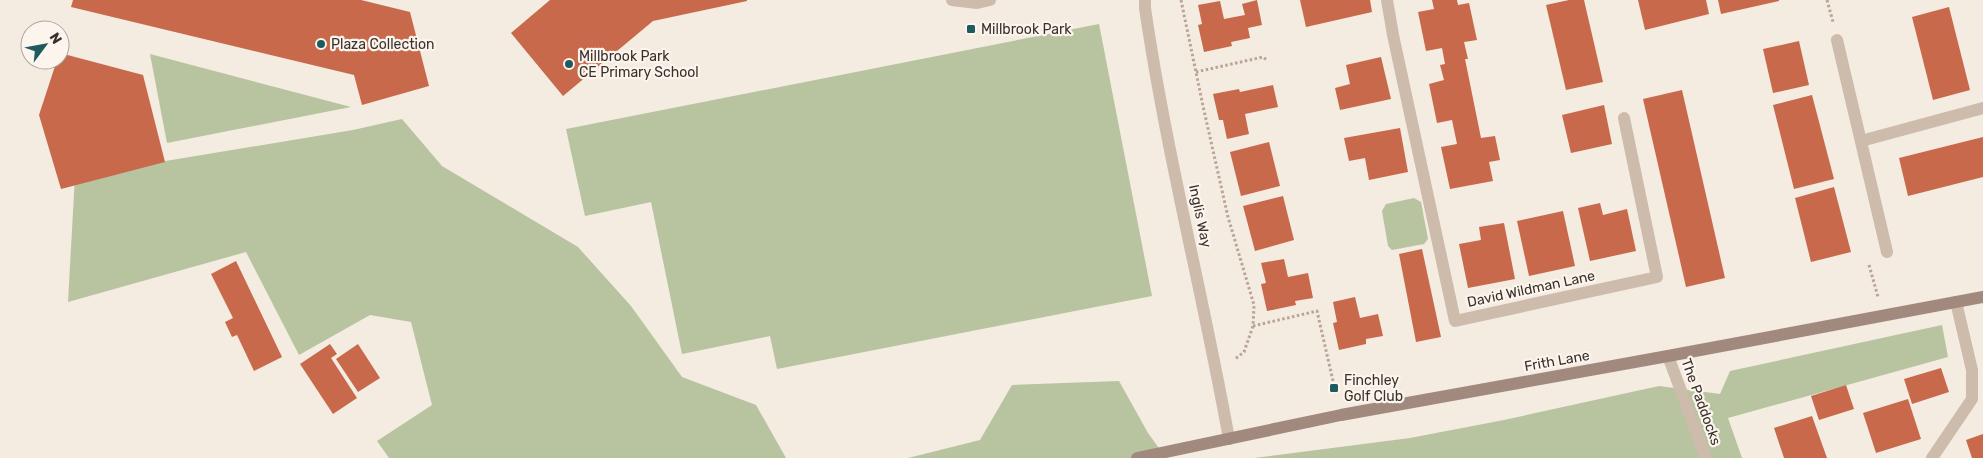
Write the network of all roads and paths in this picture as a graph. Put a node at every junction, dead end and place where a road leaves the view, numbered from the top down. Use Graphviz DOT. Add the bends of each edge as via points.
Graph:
graph roads {
  1 [pos="952,0"];
  2 [pos="990,0"];
  3 [pos="1145,0"];
  4 [pos="1181,0"];
  5 [pos="1387,0"];
  6 [pos="1837,40"];
  7 [pos="1268,61"];
  8 [pos="1196,72"];
  9 [pos="1983,108"];
  10 [pos="1624,118"];
  11 [pos="1861,141"];
  12 [pos="1887,252"];
  13 [pos="1870,265"];
  14 [pos="1875,285"];
  15 [pos="1983,297"];
  16 [pos="1956,302"];
  17 [pos="1253,326"];
  18 [pos="1668,356"];
  19 [pos="1218,374"];
  20 [pos="1341,415"];
  21 [pos="1229,438"];
  22 [pos="1137,458"];
  23 [pos="1706,458"];
  24 [pos="1932,458"];
  1 -- 2 [label="street" via="977,3"];
  3 -- 19 [label="street, Inglis Way" via="1156,84"];
  4 -- 8 [label="path"];
  5 -- 10 [label="street, David Wildman Lane" via="1455,321 1657,277"];
  6 -- 11 [label="street"];
  7 -- 8 [label="path" via="1263,58"];
  8 -- 17 [label="path" via="1228,217 1254,305"];
  9 -- 11 [label="street"];
  11 -- 12 [label="street"];
  13 -- 14 [label="path"];
  15 -- 16 [label="street, Frith Lane"];
  16 -- 18 [label="street, Frith Lane"];
  16 -- 24 [label="street" via="1972,370 1972,399"];
  17 -- 19 [label="path" via="1244,352"];
  17 -- 20 [label="path" via="1318,311"];
  18 -- 20 [label="street, Frith Lane"];
  18 -- 23 [label="street, The Paddocks"];
  19 -- 21 [label="street, Inglis Way"];
  20 -- 21 [label="street, Frith Lane"];
  21 -- 22 [label="street, Frith Lane"];
}
